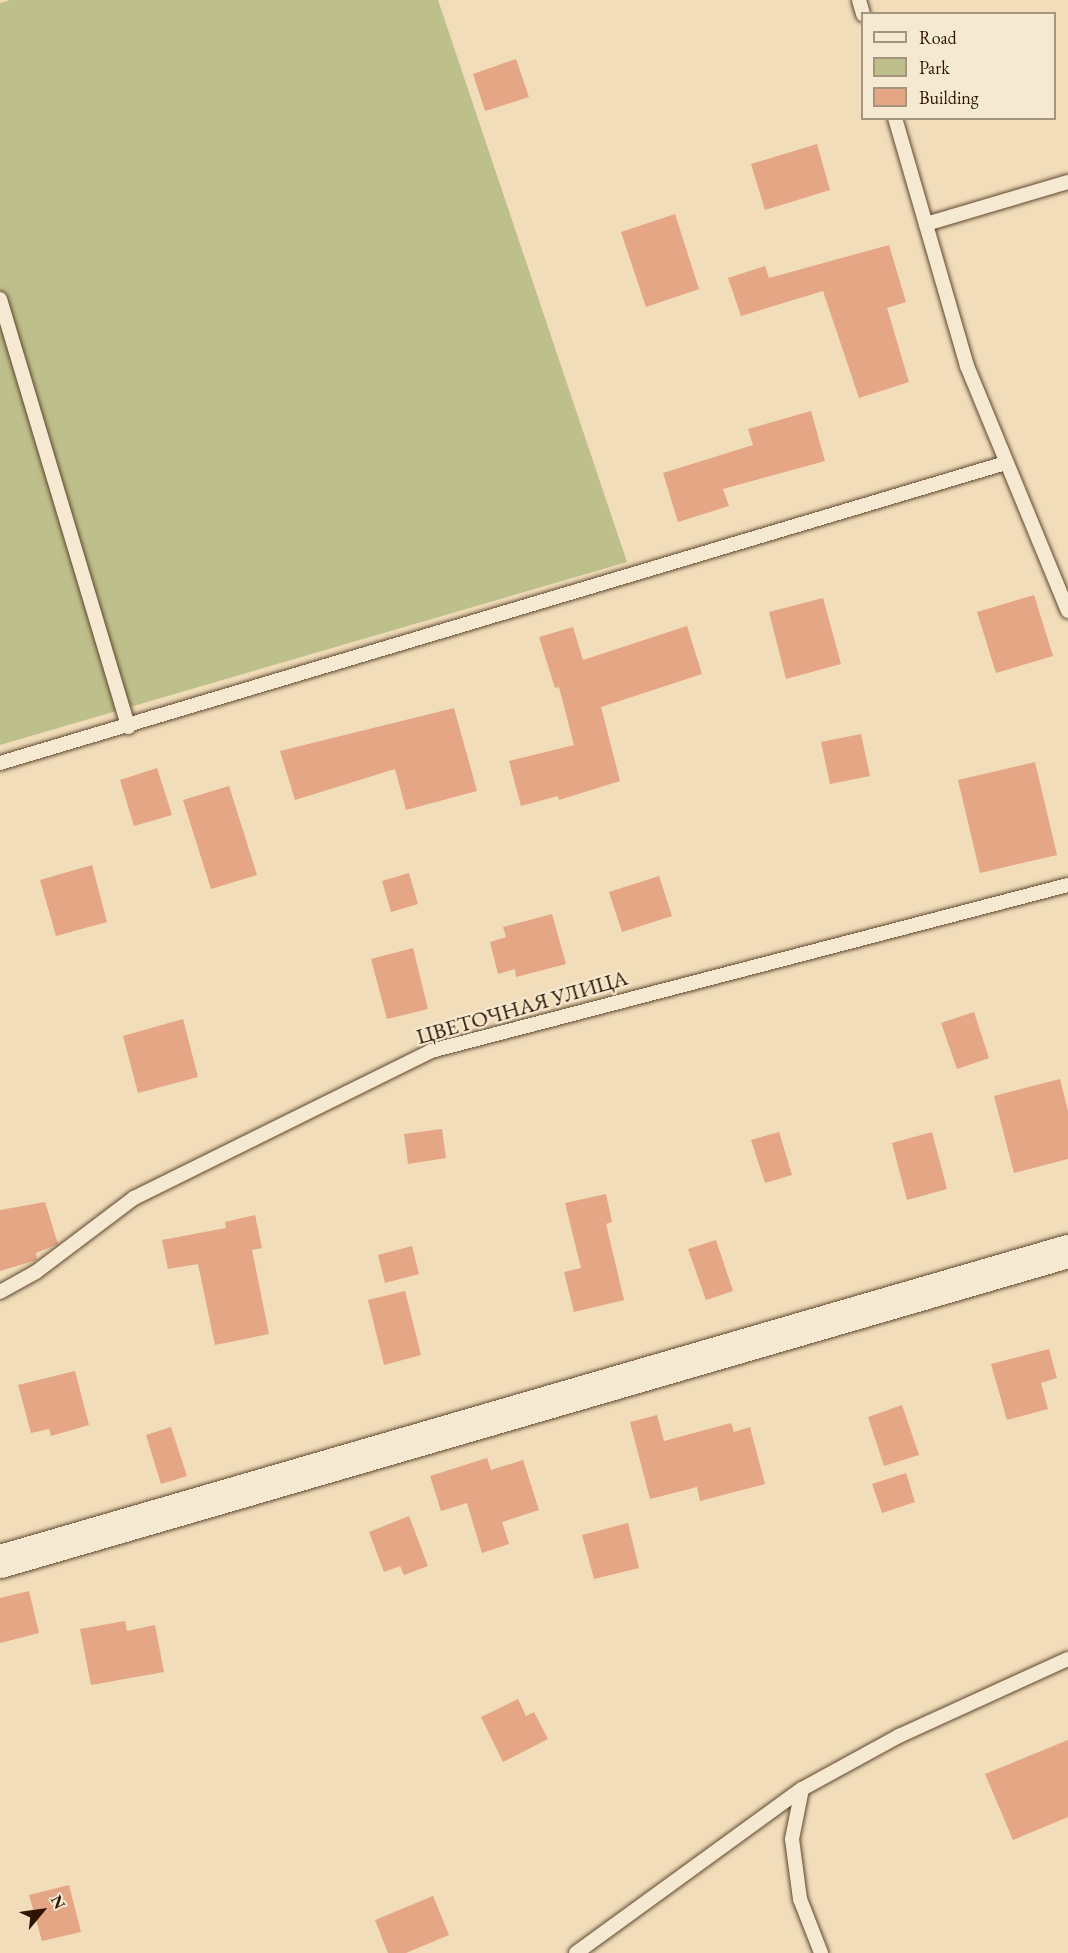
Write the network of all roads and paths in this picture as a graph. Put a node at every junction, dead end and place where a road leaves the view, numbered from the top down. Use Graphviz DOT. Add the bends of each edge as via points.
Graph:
graph roads {
  1 [pos="896,120"];
  2 [pos="1068,182"];
  3 [pos="926,224"];
  4 [pos="0,299"];
  5 [pos="1006,463"];
  6 [pos="1068,611"];
  7 [pos="128,727"];
  8 [pos="0,763"];
  9 [pos="1068,885"];
  10 [pos="1068,1251"];
  11 [pos="0,1292"];
  12 [pos="0,1561"];
  13 [pos="1068,1659"];
  14 [pos="802,1789"];
  15 [pos="576,1953"];
  16 [pos="821,1953"];
  1 -- 3 [label="lane"];
  2 -- 3 [label="lane"];
  3 -- 5 [label="lane" via="967,366"];
  4 -- 7 [label="lane"];
  5 -- 6 [label="lane"];
  5 -- 7 [label="lane"];
  7 -- 8 [label="lane"];
  9 -- 11 [label="lane, ЦВЕТОЧНАЯ УЛИЦА" via="431,1051 134,1198 36,1272"];
  10 -- 12 [label="street"];
  13 -- 14 [label="lane" via="899,1736"];
  14 -- 15 [label="lane"];
  14 -- 16 [label="lane" via="792,1839 800,1899"];
}
